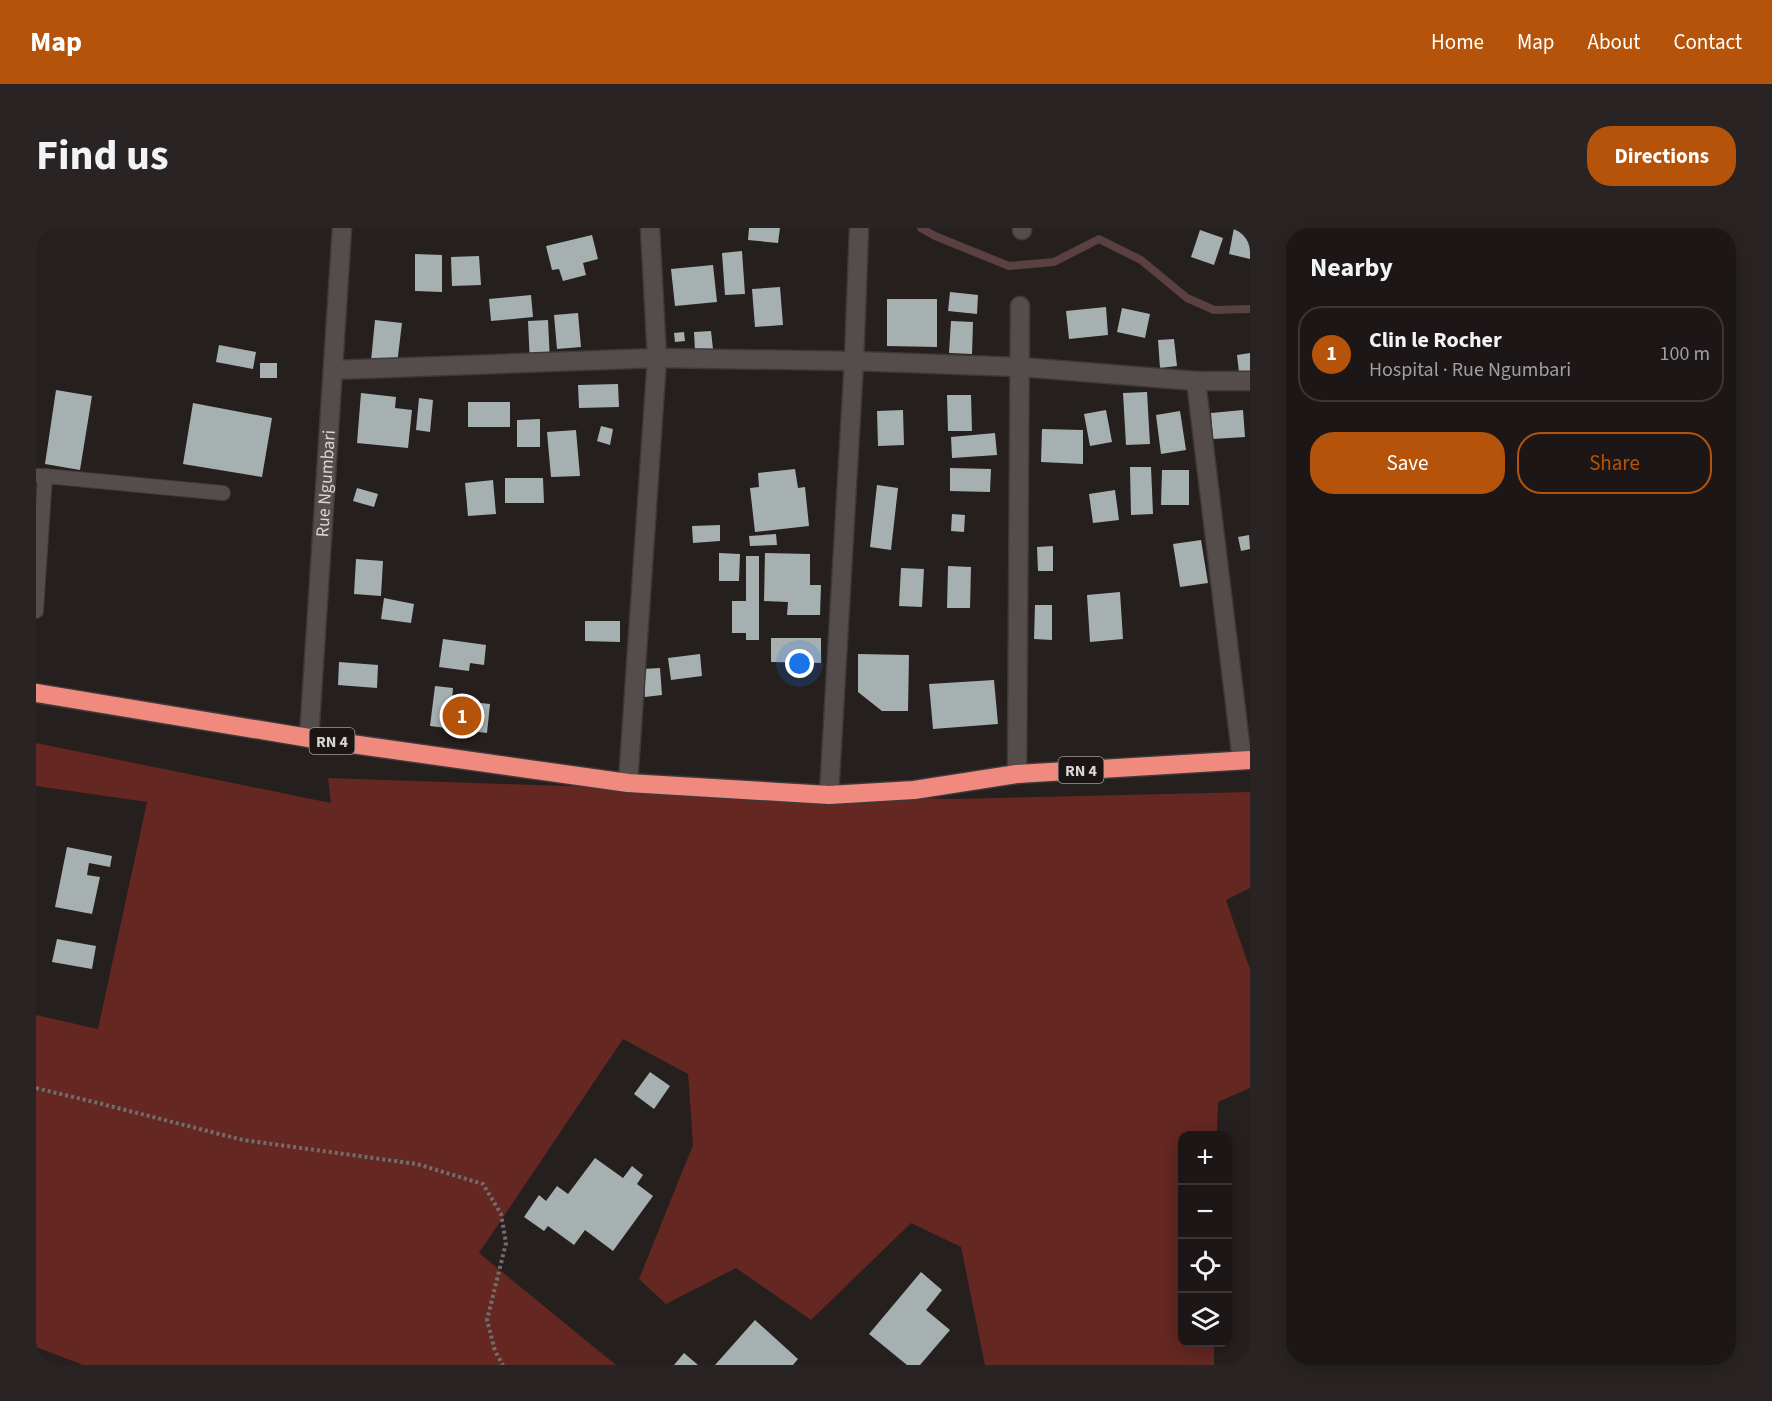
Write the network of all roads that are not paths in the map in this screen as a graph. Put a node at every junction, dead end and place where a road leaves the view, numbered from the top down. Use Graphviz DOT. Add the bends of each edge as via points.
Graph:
graph roads {
  1 [pos="342,228"];
  2 [pos="650,228"];
  3 [pos="859,228"];
  4 [pos="1020,306"];
  5 [pos="657,358"];
  6 [pos="854,361"];
  7 [pos="1021,367"];
  8 [pos="333,370"];
  9 [pos="1196,381"];
  10 [pos="1250,381"];
  11 [pos="40,476"];
  12 [pos="223,493"];
  13 [pos="36,611"];
  14 [pos="36,693"];
  15 [pos="309,738"];
  16 [pos="1246,760"];
  17 [pos="1017,774"];
  18 [pos="628,783"];
  19 [pos="829,795"];
  1 -- 8 [label="street, Rue Ngumbari"];
  2 -- 5 [label="street"];
  3 -- 6 [label="street"];
  4 -- 7 [label="street"];
  5 -- 6 [label="street"];
  5 -- 8 [label="street"];
  5 -- 18 [label="street"];
  6 -- 7 [label="street"];
  6 -- 19 [label="street"];
  7 -- 9 [label="street"];
  7 -- 17 [label="street"];
  8 -- 15 [label="street, Rue Ngumbari"];
  9 -- 10 [label="street"];
  9 -- 16 [label="street"];
  11 -- 12 [label="lane"];
  11 -- 13 [label="lane"];
  14 -- 15 [label="highway, RN 4"];
  15 -- 18 [label="highway, RN 4"];
  16 -- 17 [label="highway, RN 4"];
  17 -- 19 [label="highway, RN 4" via="914,790"];
  18 -- 19 [label="highway, RN 4"];
}
